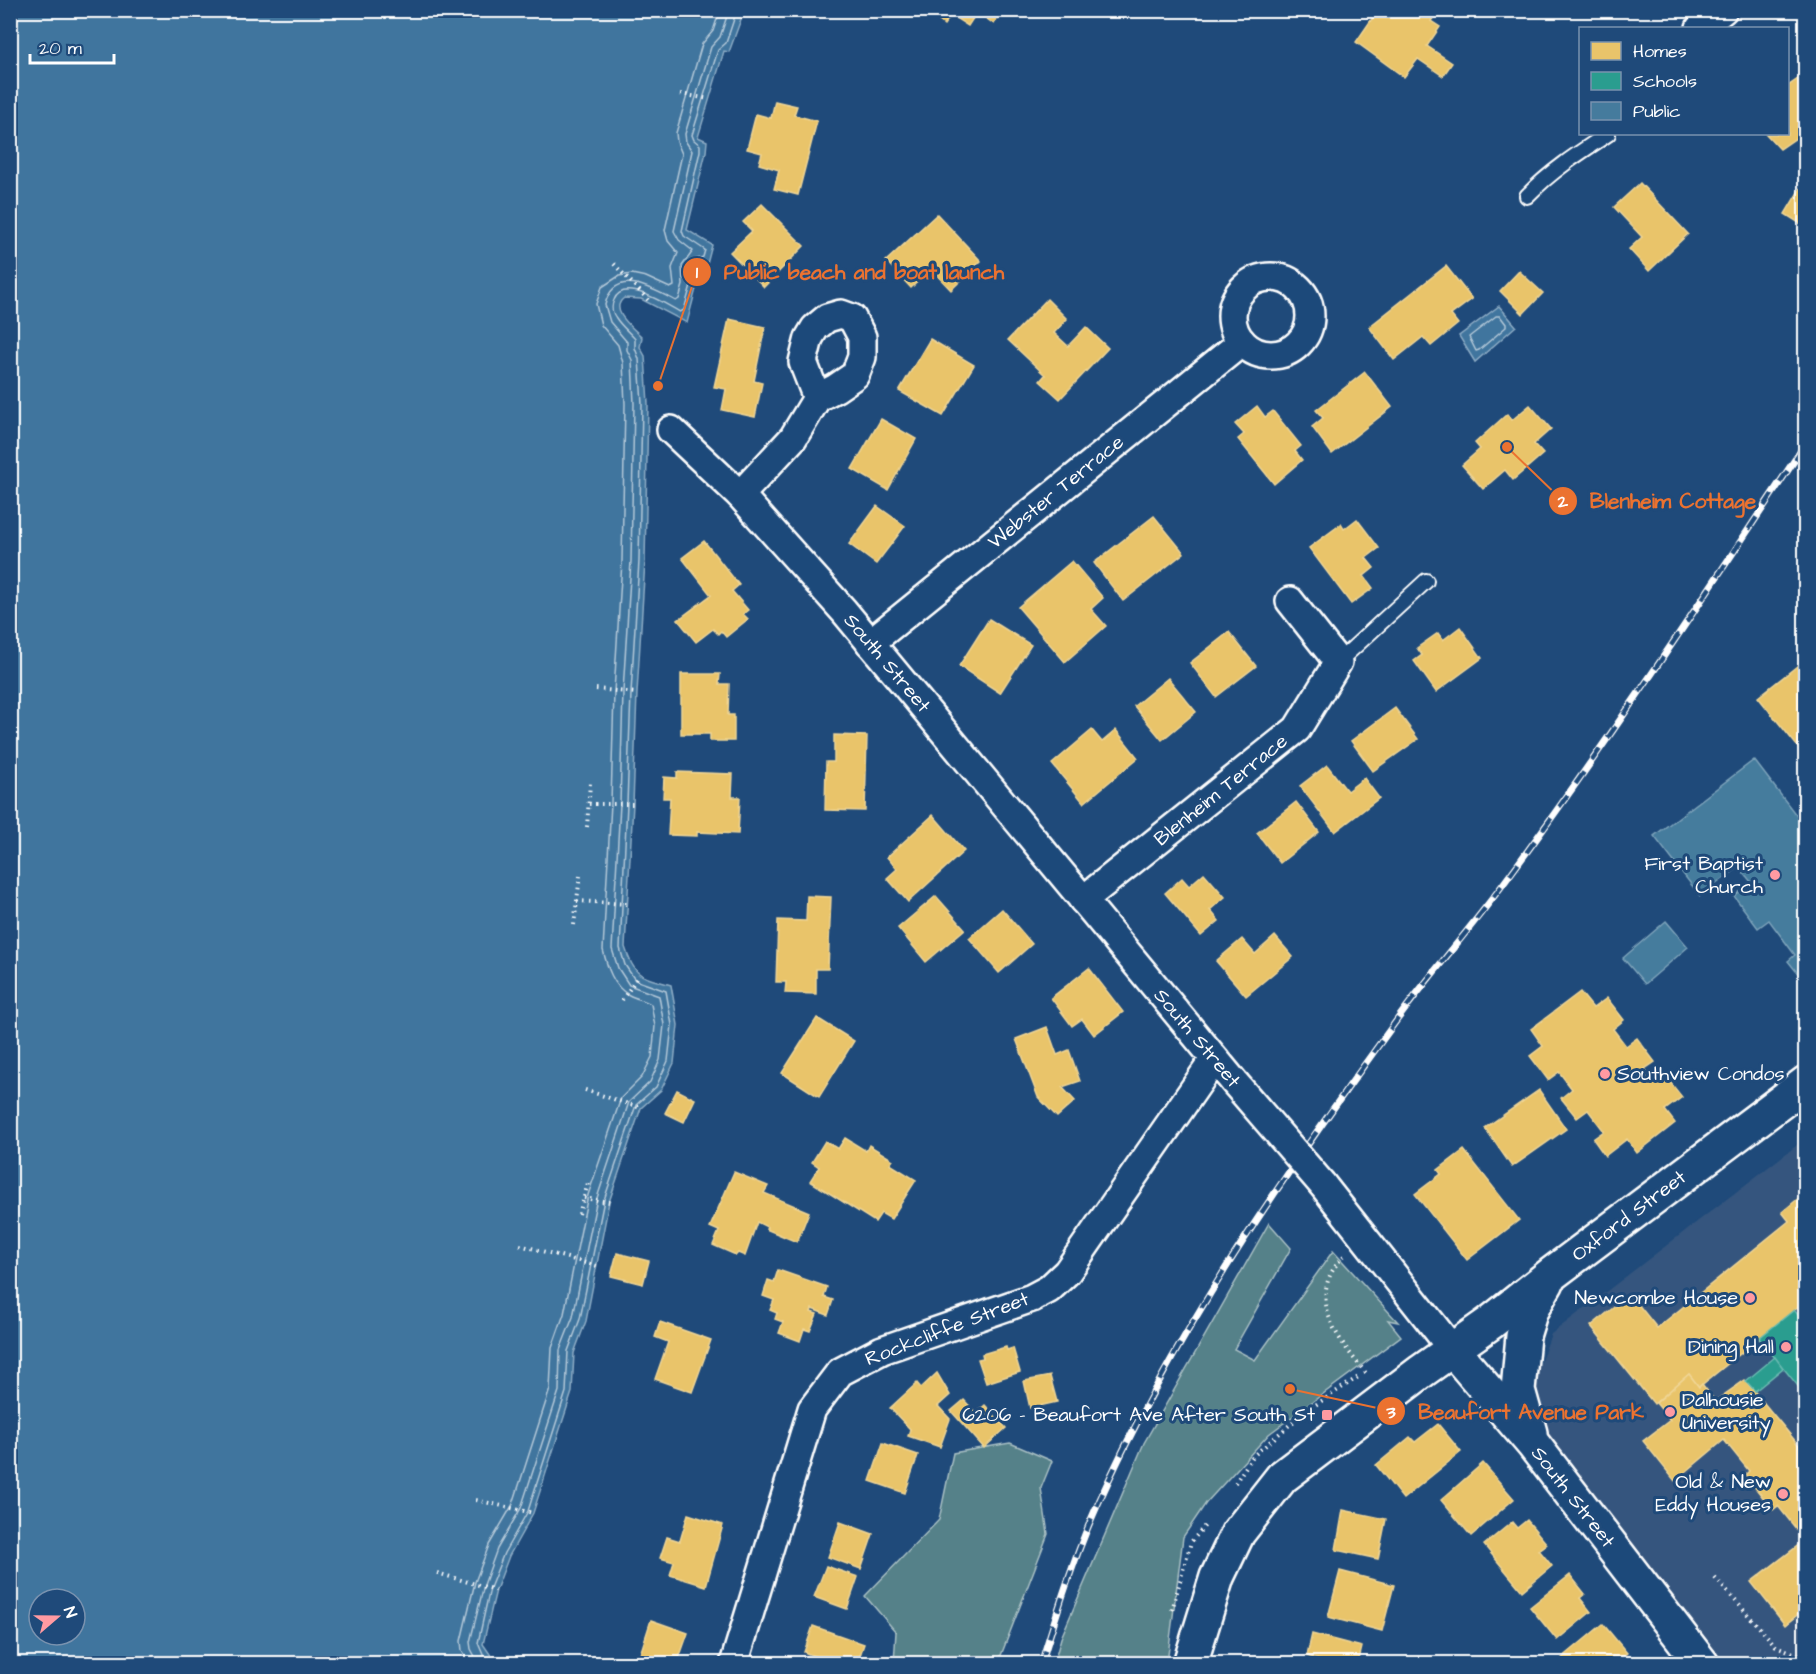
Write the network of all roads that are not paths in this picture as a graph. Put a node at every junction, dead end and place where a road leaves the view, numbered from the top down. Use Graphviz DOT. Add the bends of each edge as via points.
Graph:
graph roads {
  1 [pos="1723,10"];
  2 [pos="1701,27"];
  3 [pos="1606,135"];
  4 [pos="1527,196"];
  5 [pos="1242,342"];
  6 [pos="816,398"];
  7 [pos="670,430"];
  8 [pos="741,495"];
  9 [pos="1426,581"];
  10 [pos="1290,601"];
  11 [pos="870,643"];
  12 [pos="1338,662"];
  13 [pos="1083,900"];
  14 [pos="1214,1060"];
  15 [pos="1806,1083"];
  16 [pos="1552,1273"];
  17 [pos="1452,1349"];
  18 [pos="1533,1444"];
  19 [pos="734,1664"];
  20 [pos="1190,1664"];
  21 [pos="1702,1664"];
  1 -- 2 [label="street"];
  3 -- 4 [label="lane" via="1571,158"];
  5 -- 11 [label="street, Webster Terrace"];
  6 -- 8 [label="street" via="793,438"];
  7 -- 8 [label="street, South Street"];
  8 -- 11 [label="street, South Street"];
  9 -- 12 [label="lane, Blenheim Terrace"];
  10 -- 12 [label="street"];
  11 -- 13 [label="street, South Street"];
  12 -- 13 [label="street, Blenheim Terrace" via="1297,729"];
  13 -- 14 [label="street, South Street"];
  14 -- 17 [label="street, South Street, bridge" via="1322,1184"];
  14 -- 19 [label="street, Rockcliffe Street" via="1067,1272 1049,1289 882,1350 840,1372 812,1409"];
  15 -- 16 [label="main road, Oxford Street"];
  16 -- 17 [label="main road, Oxford Street"];
  16 -- 18 [label="main road" via="1531,1310 1523,1336 1518,1390"];
  17 -- 18 [label="main road, South Street"];
  17 -- 20 [label="main road, Oxford Street" via="1282,1477 1238,1533 1217,1577"];
  18 -- 21 [label="main road, South Street"];
}
